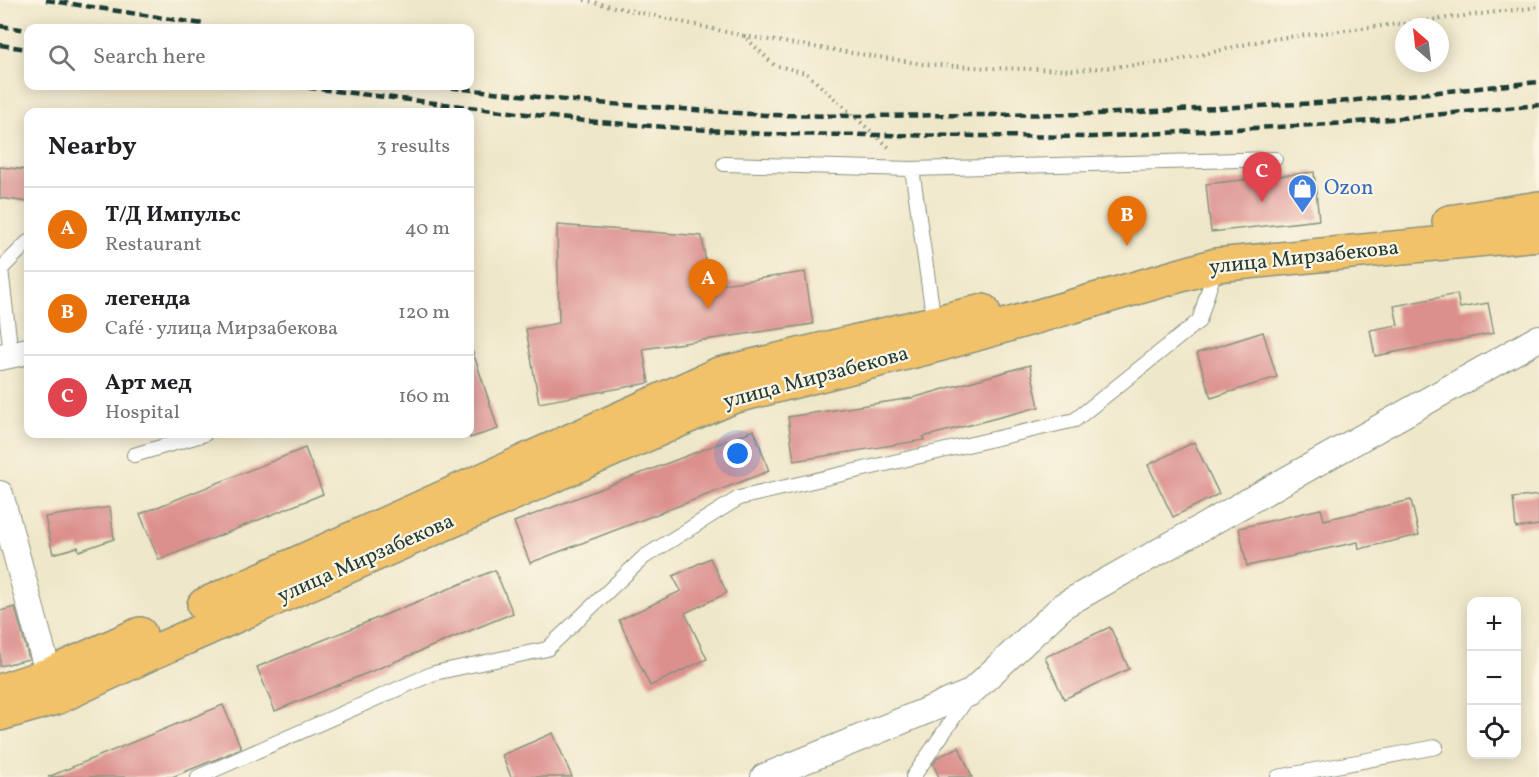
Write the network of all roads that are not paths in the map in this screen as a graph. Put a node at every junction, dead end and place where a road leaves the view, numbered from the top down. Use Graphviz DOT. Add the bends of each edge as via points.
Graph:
graph roads {
  1 [pos="1275,159"];
  2 [pos="724,164"];
  3 [pos="912,169"];
  4 [pos="1539,208"];
  5 [pos="1539,234"];
  6 [pos="24,246"];
  7 [pos="1217,262"];
  8 [pos="936,334"];
  9 [pos="1539,338"];
  10 [pos="13,354"];
  11 [pos="191,438"];
  12 [pos="134,455"];
  13 [pos="0,494"];
  14 [pos="52,686"];
  15 [pos="0,691"];
  16 [pos="970,693"];
  17 [pos="0,714"];
  18 [pos="1436,747"];
  19 [pos="198,777"];
  20 [pos="764,777"];
  21 [pos="914,777"];
  22 [pos="1278,777"];
  1 -- 3 [label="lane"];
  2 -- 3 [label="lane"];
  3 -- 8 [label="lane"];
  4 -- 7 [label="main road, улица Мирзабекова"];
  5 -- 7 [label="main road, улица Мирзабекова"];
  6 -- 10 [label="lane" via="1,269"];
  7 -- 8 [label="main road, улица Мирзабекова"];
  7 -- 19 [label="lane" via="1199,321 1075,420 739,498 644,557 547,649 434,673"];
  8 -- 14 [label="main road, улица Мирзабекова" via="732,397 147,655"];
  9 -- 16 [label="street" via="1064,606"];
  11 -- 12 [label="lane"];
  13 -- 14 [label="street"];
  14 -- 15 [label="main road, улица Мирзабекова"];
  14 -- 17 [label="main road, улица Мирзабекова"];
  16 -- 20 [label="street"];
  16 -- 21 [label="lane"];
  18 -- 22 [label="lane"];
}
